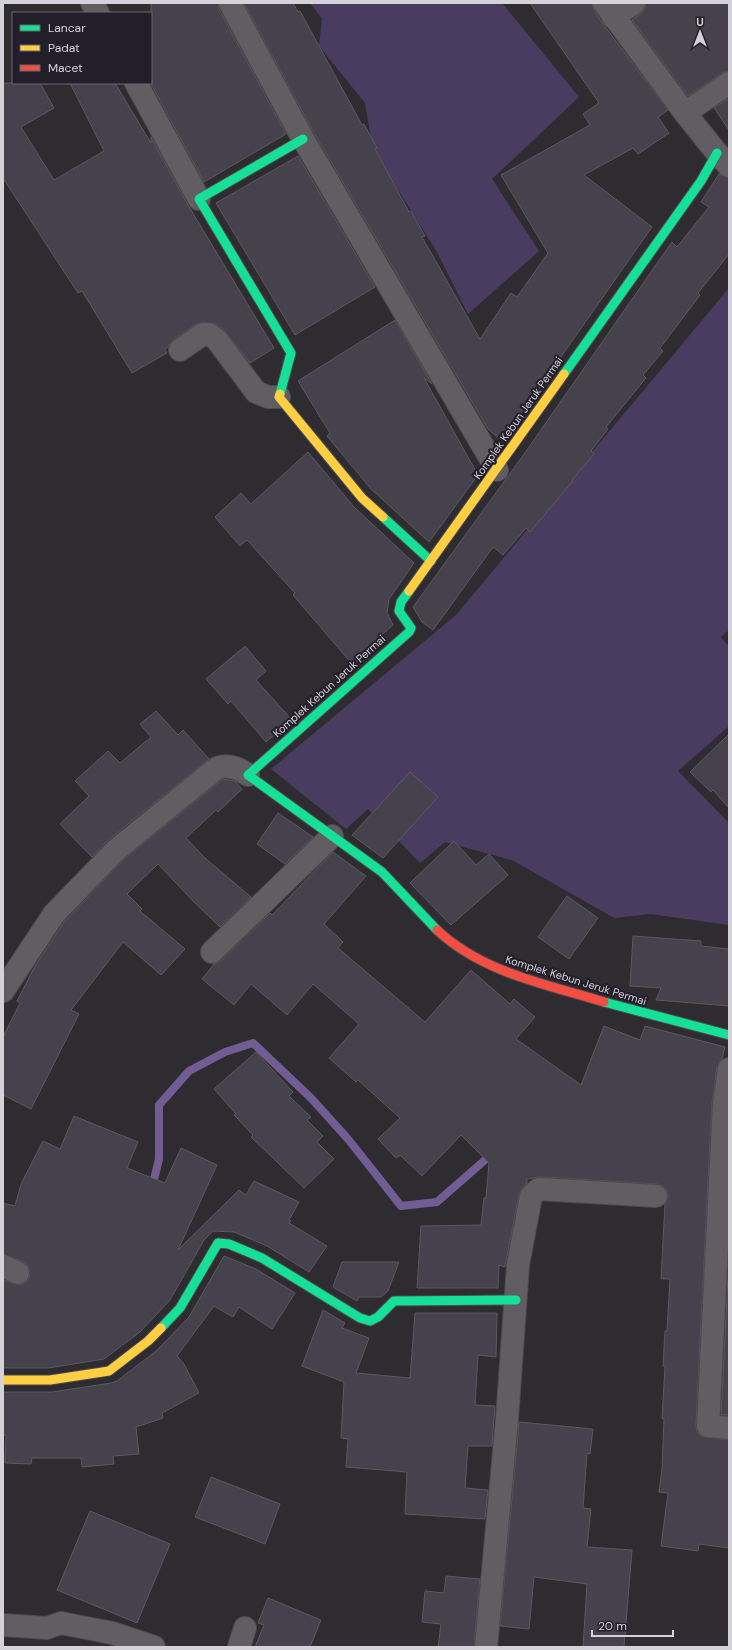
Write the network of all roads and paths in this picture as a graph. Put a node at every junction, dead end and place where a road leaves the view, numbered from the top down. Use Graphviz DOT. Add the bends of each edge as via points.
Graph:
graph roads {
  1 [pos="92,3"];
  2 [pos="230,3"];
  3 [pos="634,3"];
  4 [pos="609,10"];
  5 [pos="97,12"];
  6 [pos="729,83"];
  7 [pos="137,84"];
  8 [pos="685,113"];
  9 [pos="303,139"];
  10 [pos="723,160"];
  11 [pos="199,199"];
  12 [pos="180,350"];
  13 [pos="279,397"];
  14 [pos="498,470"];
  15 [pos="431,561"];
  16 [pos="248,775"];
  17 [pos="332,836"];
  18 [pos="212,952"];
  19 [pos="3,991"];
  20 [pos="729,1035"];
  21 [pos="729,1069"];
  22 [pos="656,1196"];
  23 [pos="516,1300"];
  24 [pos="3,1380"];
  25 [pos="729,1428"];
  26 [pos="3,1625"];
  27 [pos="154,1647"];
  28 [pos="486,1647"];
  1 -- 5 [label="street"];
  2 -- 9 [label="street"];
  3 -- 4 [label="street"];
  4 -- 8 [label="street"];
  6 -- 8 [label="street"];
  7 -- 11 [label="street"];
  8 -- 10 [label="street"];
  9 -- 11 [label="street"];
  9 -- 14 [label="street"];
  10 -- 14 [label="street, Komplek Kebun Jeruk Permai" via="708,171 639,266"];
  11 -- 13 [label="street" via="291,353"];
  12 -- 13 [label="street" via="204,334 209,334 218,340 256,392 268,397"];
  13 -- 15 [label="street" via="362,498"];
  14 -- 15 [label="street, Komplek Kebun Jeruk Permai"];
  15 -- 16 [label="street, Komplek Kebun Jeruk Permai" via="400,602 399,611 409,623 409,632"];
  16 -- 17 [label="street, Komplek Kebun Jeruk Permai"];
  16 -- 19 [label="street" via="230,766 218,768 116,850 54,914"];
  17 -- 18 [label="street"];
  17 -- 20 [label="street, Komplek Kebun Jeruk Permai" via="382,872 438,931 471,956 502,971 622,1007"];
  21 -- 25 [label="street" via="724,1104 708,1426"];
  22 -- 23 [label="street" via="539,1189 531,1196 518,1265"];
  23 -- 24 [label="street" via="394,1301 378,1317 370,1321 360,1318 262,1258 229,1244 218,1243 180,1308 148,1341 109,1370 50,1380"];
  23 -- 28 [label="street"];
  26 -- 27 [label="street" via="48,1628 61,1623 112,1633"];
}
